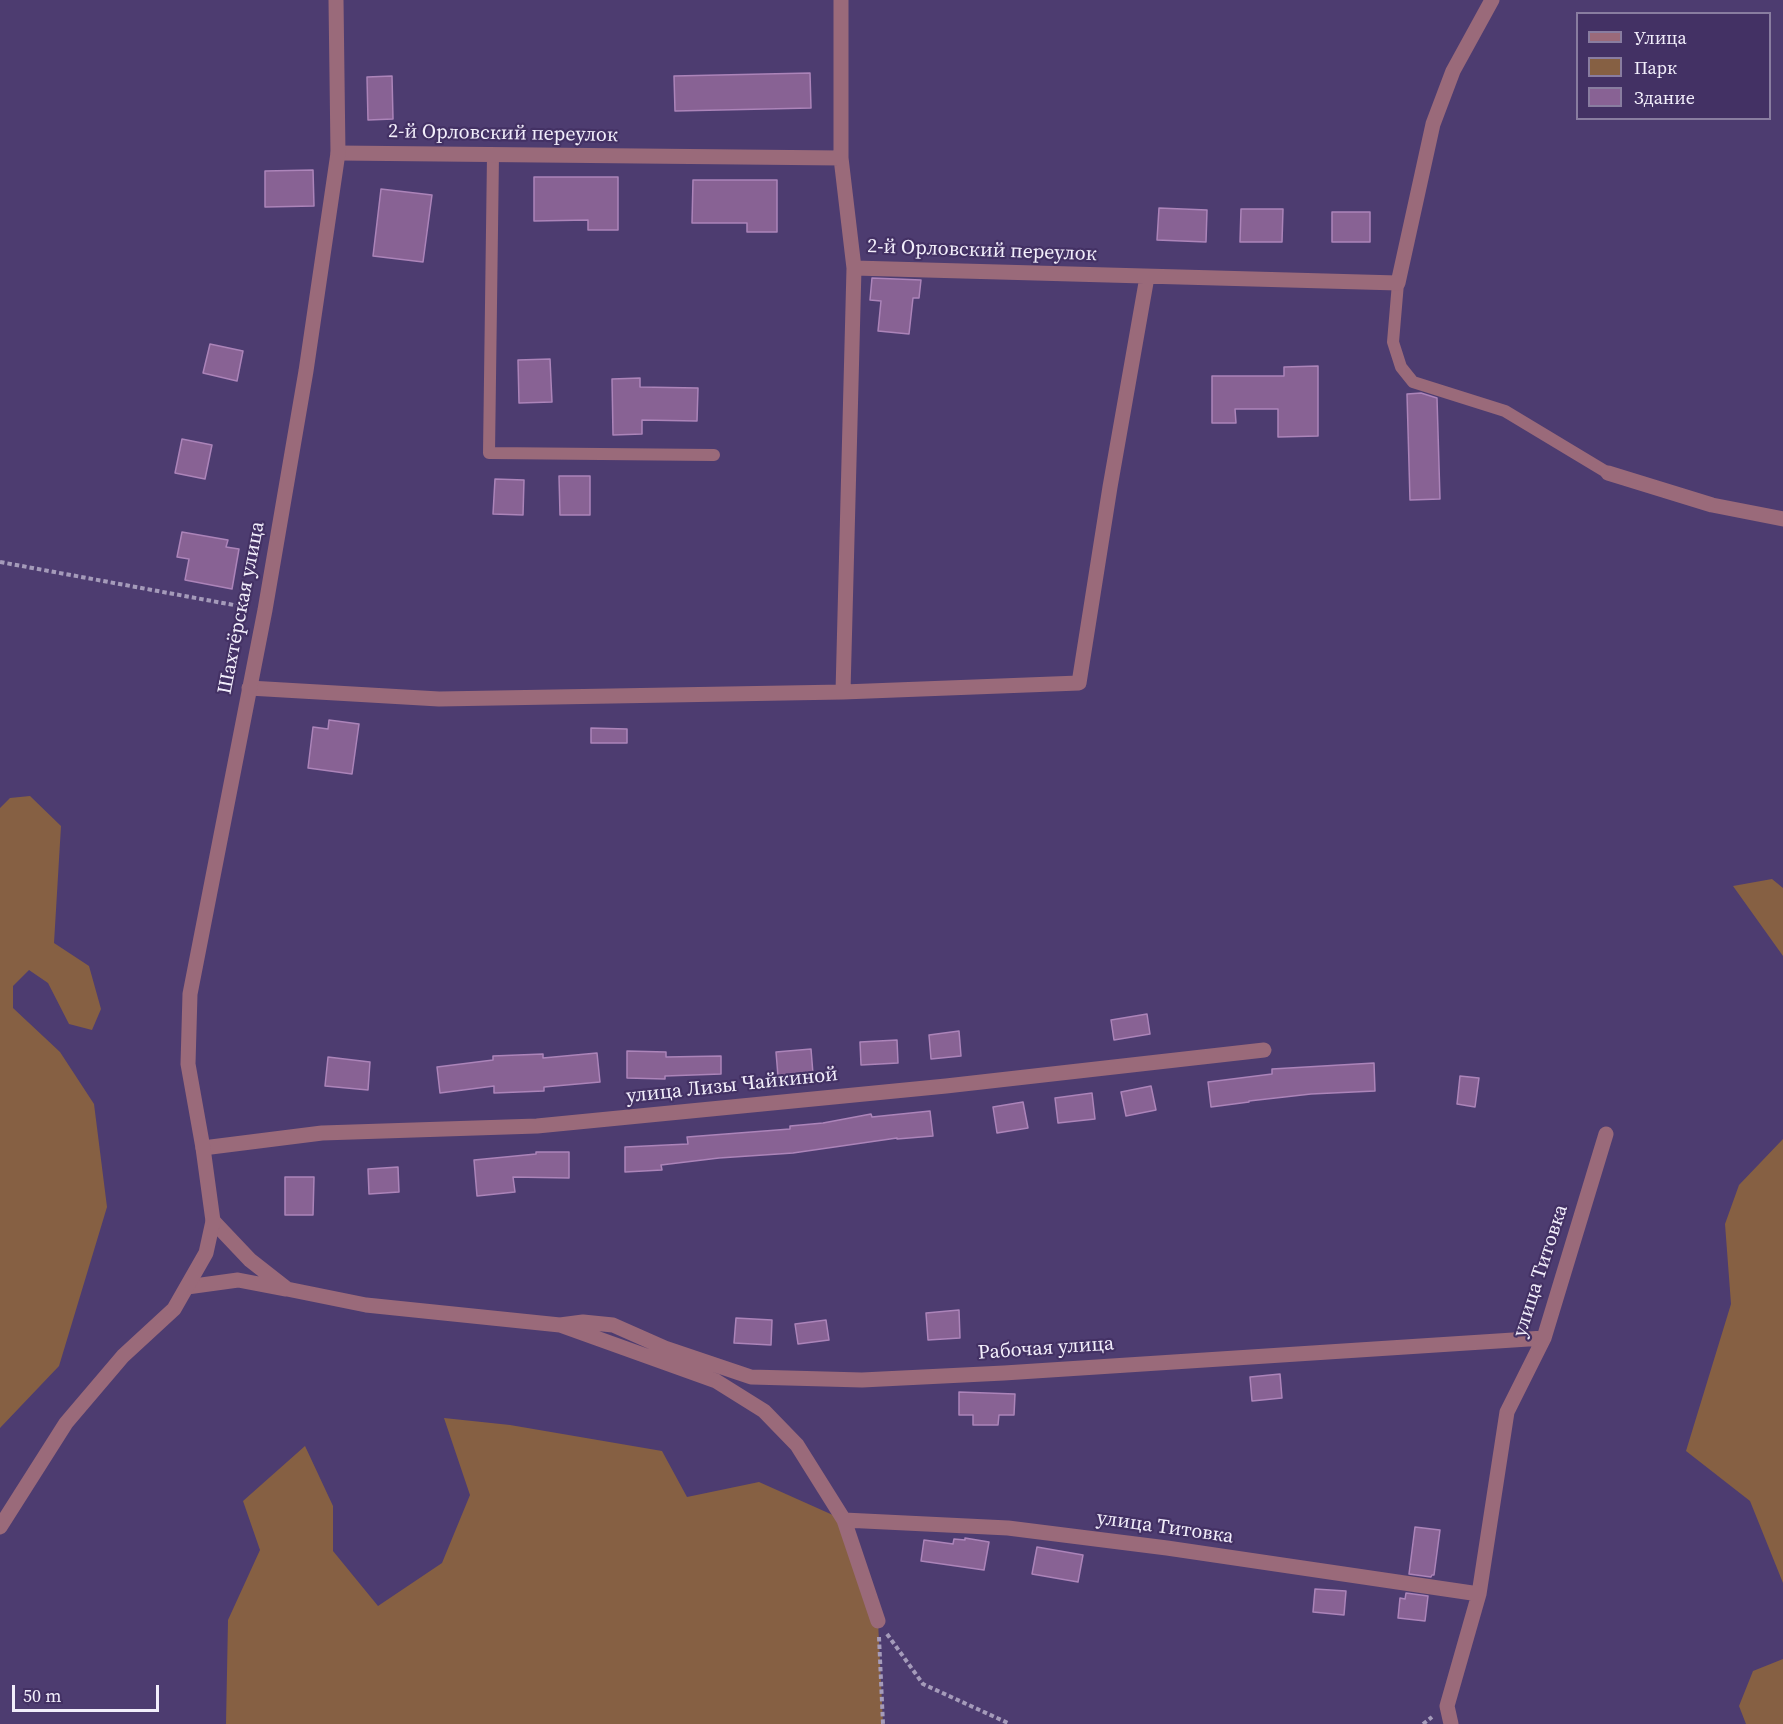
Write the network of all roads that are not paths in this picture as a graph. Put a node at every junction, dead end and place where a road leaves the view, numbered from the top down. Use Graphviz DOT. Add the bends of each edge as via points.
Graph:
graph roads {
  1 [pos="336,0"];
  2 [pos="841,0"];
  3 [pos="1492,0"];
  4 [pos="338,153"];
  5 [pos="493,155"];
  6 [pos="841,158"];
  7 [pos="854,268"];
  8 [pos="1147,277"];
  9 [pos="1398,283"];
  10 [pos="714,454"];
  11 [pos="1608,473"];
  12 [pos="1783,519"];
  13 [pos="249,688"];
  14 [pos="843,692"];
  15 [pos="1264,1050"];
  16 [pos="1606,1134"];
  17 [pos="203,1148"];
  18 [pos="213,1221"];
  19 [pos="187,1287"];
  20 [pos="287,1289"];
  21 [pos="560,1325"];
  22 [pos="1544,1338"];
  23 [pos="844,1520"];
  24 [pos="0,1527"];
  25 [pos="1479,1594"];
  26 [pos="878,1622"];
  27 [pos="1451,1724"];
  1 -- 4 [label="street, Шахтёрская улица"];
  2 -- 6 [label="street"];
  3 -- 9 [label="street" via="1453,71 1433,124"];
  4 -- 5 [label="street, 2-й Орловский переулок"];
  4 -- 13 [label="street, Шахтёрская улица" via="304,382"];
  5 -- 6 [label="street, 2-й Орловский переулок"];
  5 -- 10 [label="lane" via="489,453"];
  6 -- 7 [label="street, 2-й Орловский переулок"];
  7 -- 8 [label="street, 2-й Орловский переулок"];
  7 -- 14 [label="street"];
  8 -- 9 [label="street, 2-й Орловский переулок"];
  8 -- 14 [label="street" via="1079,683"];
  9 -- 11 [label="lane" via="1393,342 1401,367 1413,382 1505,411"];
  11 -- 12 [label="street" via="1712,505"];
  13 -- 14 [label="street" via="439,699"];
  13 -- 17 [label="street, Шахтёрская улица" via="190,993 188,1064"];
  15 -- 17 [label="street, улица Лизы Чайкиной" via="537,1126 322,1133"];
  16 -- 22 [label="street, улица Титовка"];
  17 -- 18 [label="street, Шахтёрская улица"];
  18 -- 19 [label="street" via="206,1253"];
  18 -- 20 [label="street" via="250,1260"];
  19 -- 20 [label="street" via="237,1280"];
  19 -- 24 [label="street" via="174,1309 123,1356 66,1423"];
  20 -- 21 [label="street" via="366,1305"];
  21 -- 22 [label="street, Рабочая улица" via="613,1325 665,1348 751,1377 862,1380"];
  21 -- 23 [label="street" via="716,1380 764,1411 797,1445"];
  22 -- 25 [label="street, улица Титовка" via="1507,1412"];
  23 -- 25 [label="street, улица Титовка" via="1008,1528"];
  23 -- 26 [label="street"];
  25 -- 27 [label="street, улица Титовка" via="1447,1706"];
}
